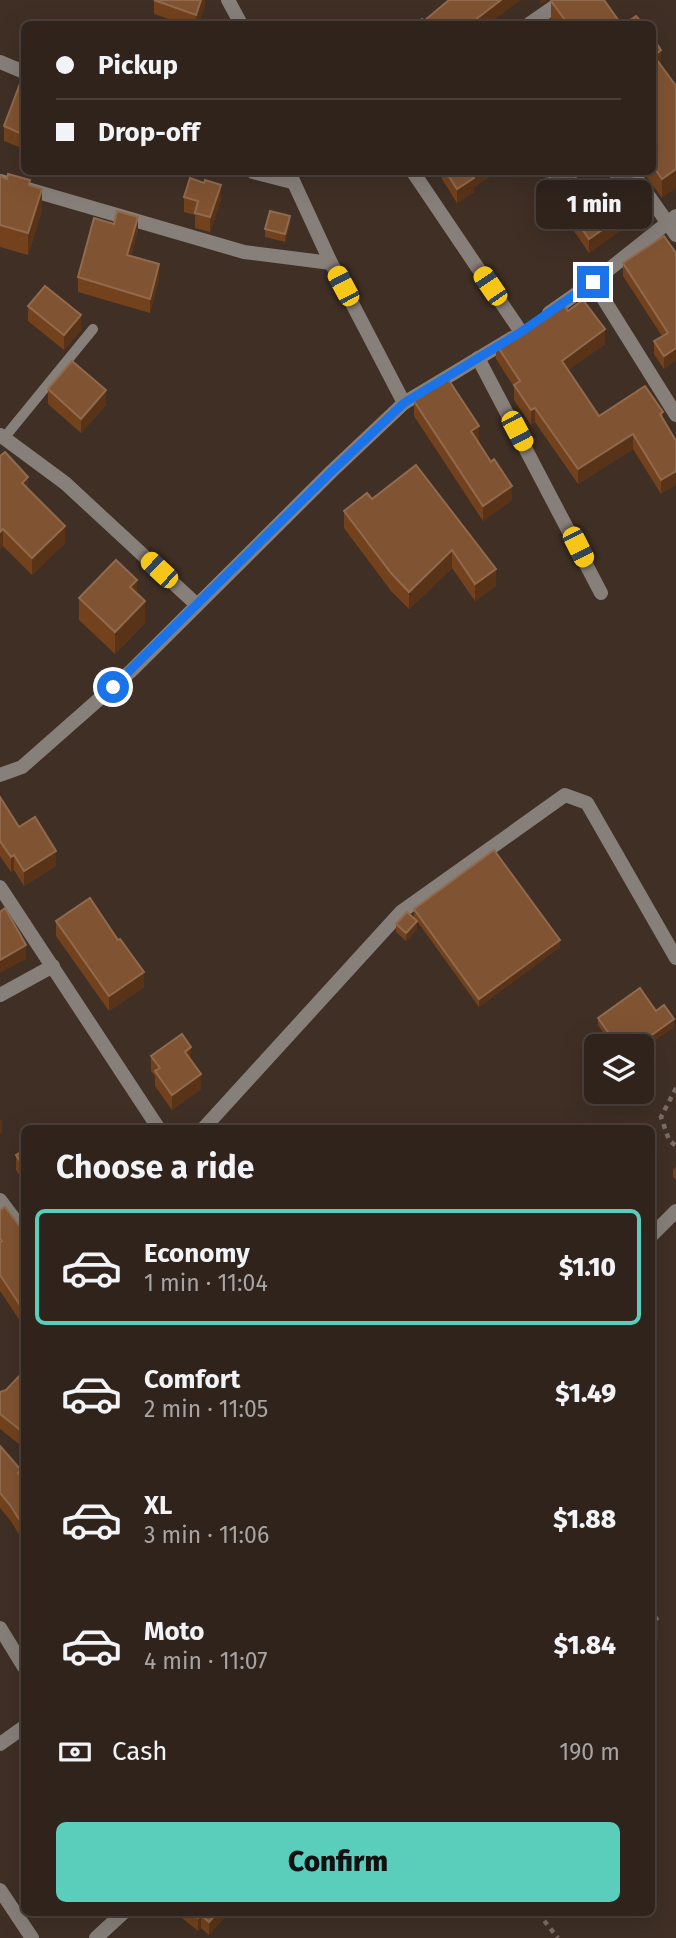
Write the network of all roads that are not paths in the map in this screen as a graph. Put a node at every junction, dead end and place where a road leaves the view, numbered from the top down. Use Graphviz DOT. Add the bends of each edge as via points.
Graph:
graph roads {
  1 [pos="228,0"];
  2 [pos="564,0"];
  3 [pos="239,21"];
  4 [pos="533,21"];
  5 [pos="0,62"];
  6 [pos="21,71"];
  7 [pos="415,175"];
  8 [pos="635,175"];
  9 [pos="291,177"];
  10 [pos="0,181"];
  11 [pos="672,218"];
  12 [pos="676,235"];
  13 [pos="331,262"];
  14 [pos="593,282"];
  15 [pos="531,325"];
  16 [pos="93,329"];
  17 [pos="478,358"];
  18 [pos="404,403"];
  19 [pos="676,415"];
  20 [pos="2,436"];
  21 [pos="601,593"];
  22 [pos="197,605"];
  23 [pos="0,775"];
  24 [pos="0,887"];
  25 [pos="676,958"];
  26 [pos="53,966"];
  27 [pos="0,995"];
  28 [pos="156,1125"];
  29 [pos="207,1125"];
  30 [pos="0,1200"];
  31 [pos="676,1211"];
  32 [pos="21,1227"];
  33 [pos="655,1232"];
  34 [pos="0,1628"];
  35 [pos="21,1662"];
  36 [pos="21,1729"];
  37 [pos="0,1744"];
  38 [pos="0,1889"];
  39 [pos="120,1916"];
  40 [pos="32,1938"];
  41 [pos="96,1938"];
  1 -- 3 [label="street"];
  2 -- 4 [label="street"];
  5 -- 6 [label="street"];
  7 -- 15 [label="street"];
  8 -- 11 [label="street"];
  9 -- 13 [label="street"];
  10 -- 13 [label="street" via="244,253"];
  11 -- 12 [label="street"];
  11 -- 14 [label="street"];
  13 -- 18 [label="street"];
  14 -- 15 [label="street"];
  14 -- 19 [label="street"];
  15 -- 17 [label="street"];
  16 -- 20 [label="lane"];
  17 -- 18 [label="street"];
  17 -- 21 [label="street"];
  18 -- 22 [label="street"];
  20 -- 22 [label="street" via="65,483"];
  22 -- 23 [label="street" via="131,671 22,767"];
  24 -- 26 [label="street"];
  25 -- 29 [label="street" via="587,803 565,795 401,912"];
  26 -- 27 [label="street"];
  26 -- 28 [label="street"];
  30 -- 32 [label="street"];
  31 -- 33 [label="street"];
  34 -- 35 [label="street"];
  36 -- 37 [label="street"];
  38 -- 40 [label="street"];
  39 -- 41 [label="street"];
}
